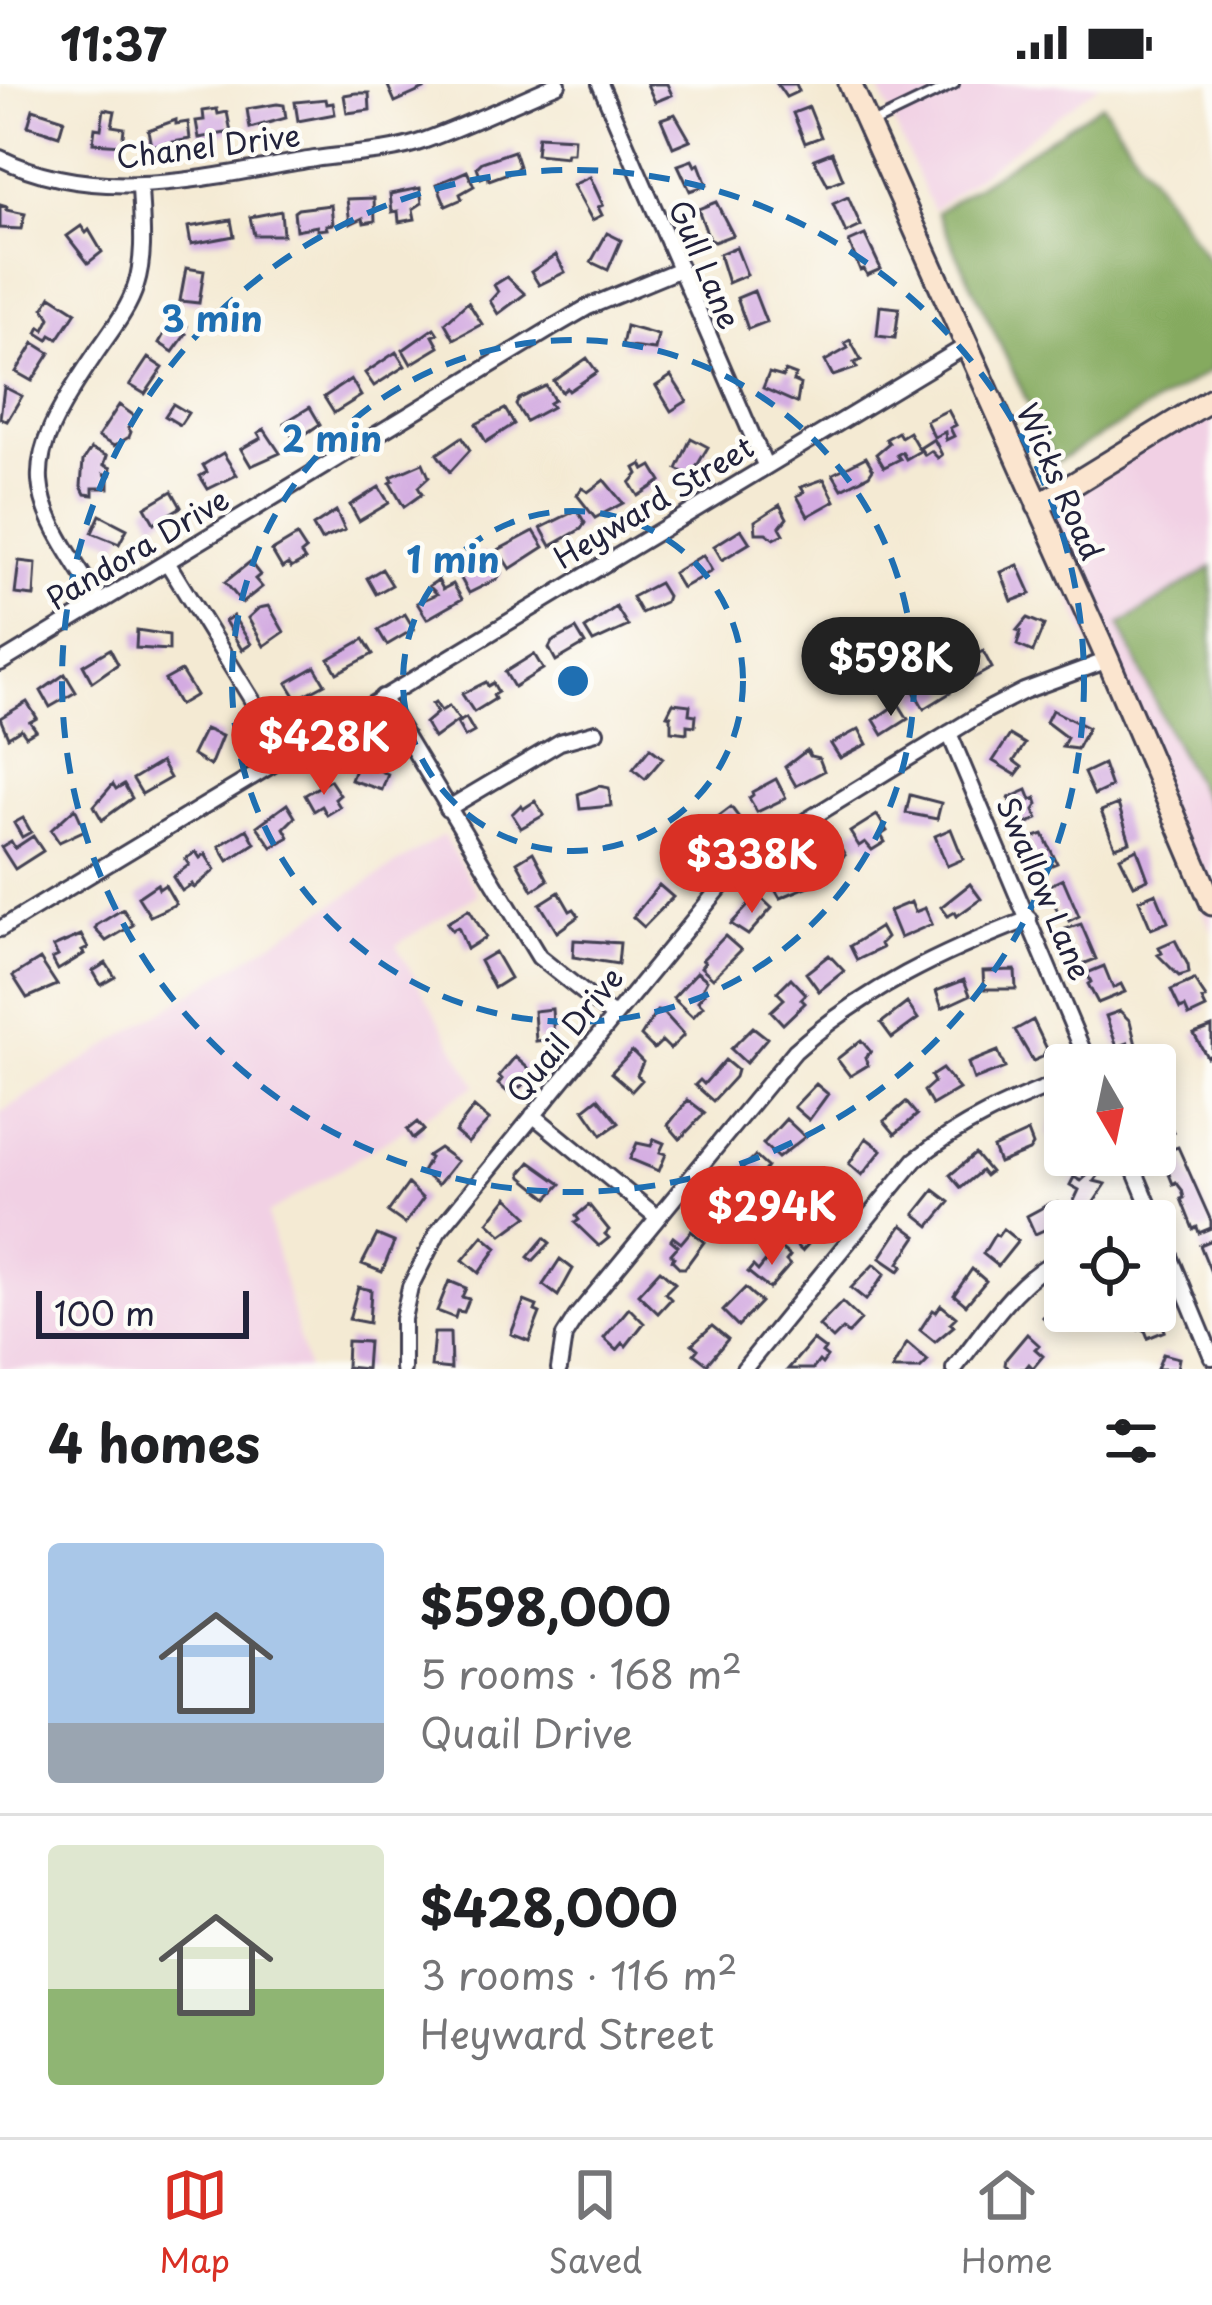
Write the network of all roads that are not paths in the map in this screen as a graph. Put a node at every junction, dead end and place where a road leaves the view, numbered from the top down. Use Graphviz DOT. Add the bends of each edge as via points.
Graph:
graph roads {
  1 [pos="557,84"];
  2 [pos="600,84"];
  3 [pos="850,84"];
  4 [pos="954,84"];
  5 [pos="941,87"];
  6 [pos="868,126"];
  7 [pos="0,158"];
  8 [pos="140,185"];
  9 [pos="678,270"];
  10 [pos="966,346"];
  11 [pos="1212,399"];
  12 [pos="765,465"];
  13 [pos="1038,506"];
  14 [pos="167,562"];
  15 [pos="100,602"];
  16 [pos="1108,660"];
  17 [pos="0,663"];
  18 [pos="382,697"];
  19 [pos="596,732"];
  20 [pos="949,733"];
  21 [pos="286,755"];
  22 [pos="447,809"];
  23 [pos="1212,904"];
  24 [pos="1029,920"];
  25 [pos="0,929"];
  26 [pos="612,1015"];
  27 [pos="1080,1044"];
  28 [pos="1044,1088"];
  29 [pos="533,1115"];
  30 [pos="657,1217"];
  31 [pos="1044,1266"];
  32 [pos="1176,1277"];
  33 [pos="1212,1357"];
  34 [pos="403,1369"];
  35 [pos="559,1369"];
  36 [pos="744,1369"];
  37 [pos="953,1369"];
  1 -- 8 [label="street, Chanel Drive" via="418,143"];
  2 -- 9 [label="street, Gull Lane"];
  3 -- 6 [label="main road, Wicks Road"];
  4 -- 5 [label="lane"];
  5 -- 6 [label="lane"];
  6 -- 10 [label="main road, Wicks Road"];
  7 -- 8 [label="street, Chanel Drive" via="77,182"];
  8 -- 15 [label="street" via="135,290 61,405 39,469 52,528"];
  9 -- 12 [label="street, Gull Lane"];
  9 -- 14 [label="street, Pandora Drive" via="588,307"];
  10 -- 12 [label="street, Heyward Street"];
  10 -- 13 [label="main road, Wicks Road"];
  11 -- 13 [label="main road"];
  12 -- 18 [label="street, Heyward Street"];
  13 -- 16 [label="main road, Wicks Road"];
  14 -- 15 [label="street, Pandora Drive"];
  14 -- 21 [label="street"];
  15 -- 17 [label="street, Pandora Drive"];
  16 -- 20 [label="street, Quail Drive" via="1024,691"];
  16 -- 23 [label="main road, Wicks Road"];
  18 -- 21 [label="street, Heyward Street"];
  18 -- 22 [label="street"];
  19 -- 22 [label="street" via="560,742"];
  20 -- 24 [label="street, Swallow Lane"];
  20 -- 26 [label="street, Quail Drive" via="746,857"];
  21 -- 25 [label="street, Heyward Street"];
  22 -- 26 [label="street" via="539,957"];
  24 -- 27 [label="street, Swallow Lane"];
  24 -- 30 [label="street" via="922,963 828,1022"];
  26 -- 29 [label="street, Quail Drive"];
  28 -- 36 [label="street" via="985,1112 915,1160"];
  29 -- 30 [label="street"];
  29 -- 34 [label="street, Quail Drive" via="419,1264 403,1319"];
  30 -- 35 [label="street" via="576,1317"];
  31 -- 37 [label="street"];
  32 -- 33 [label="street"];
}
